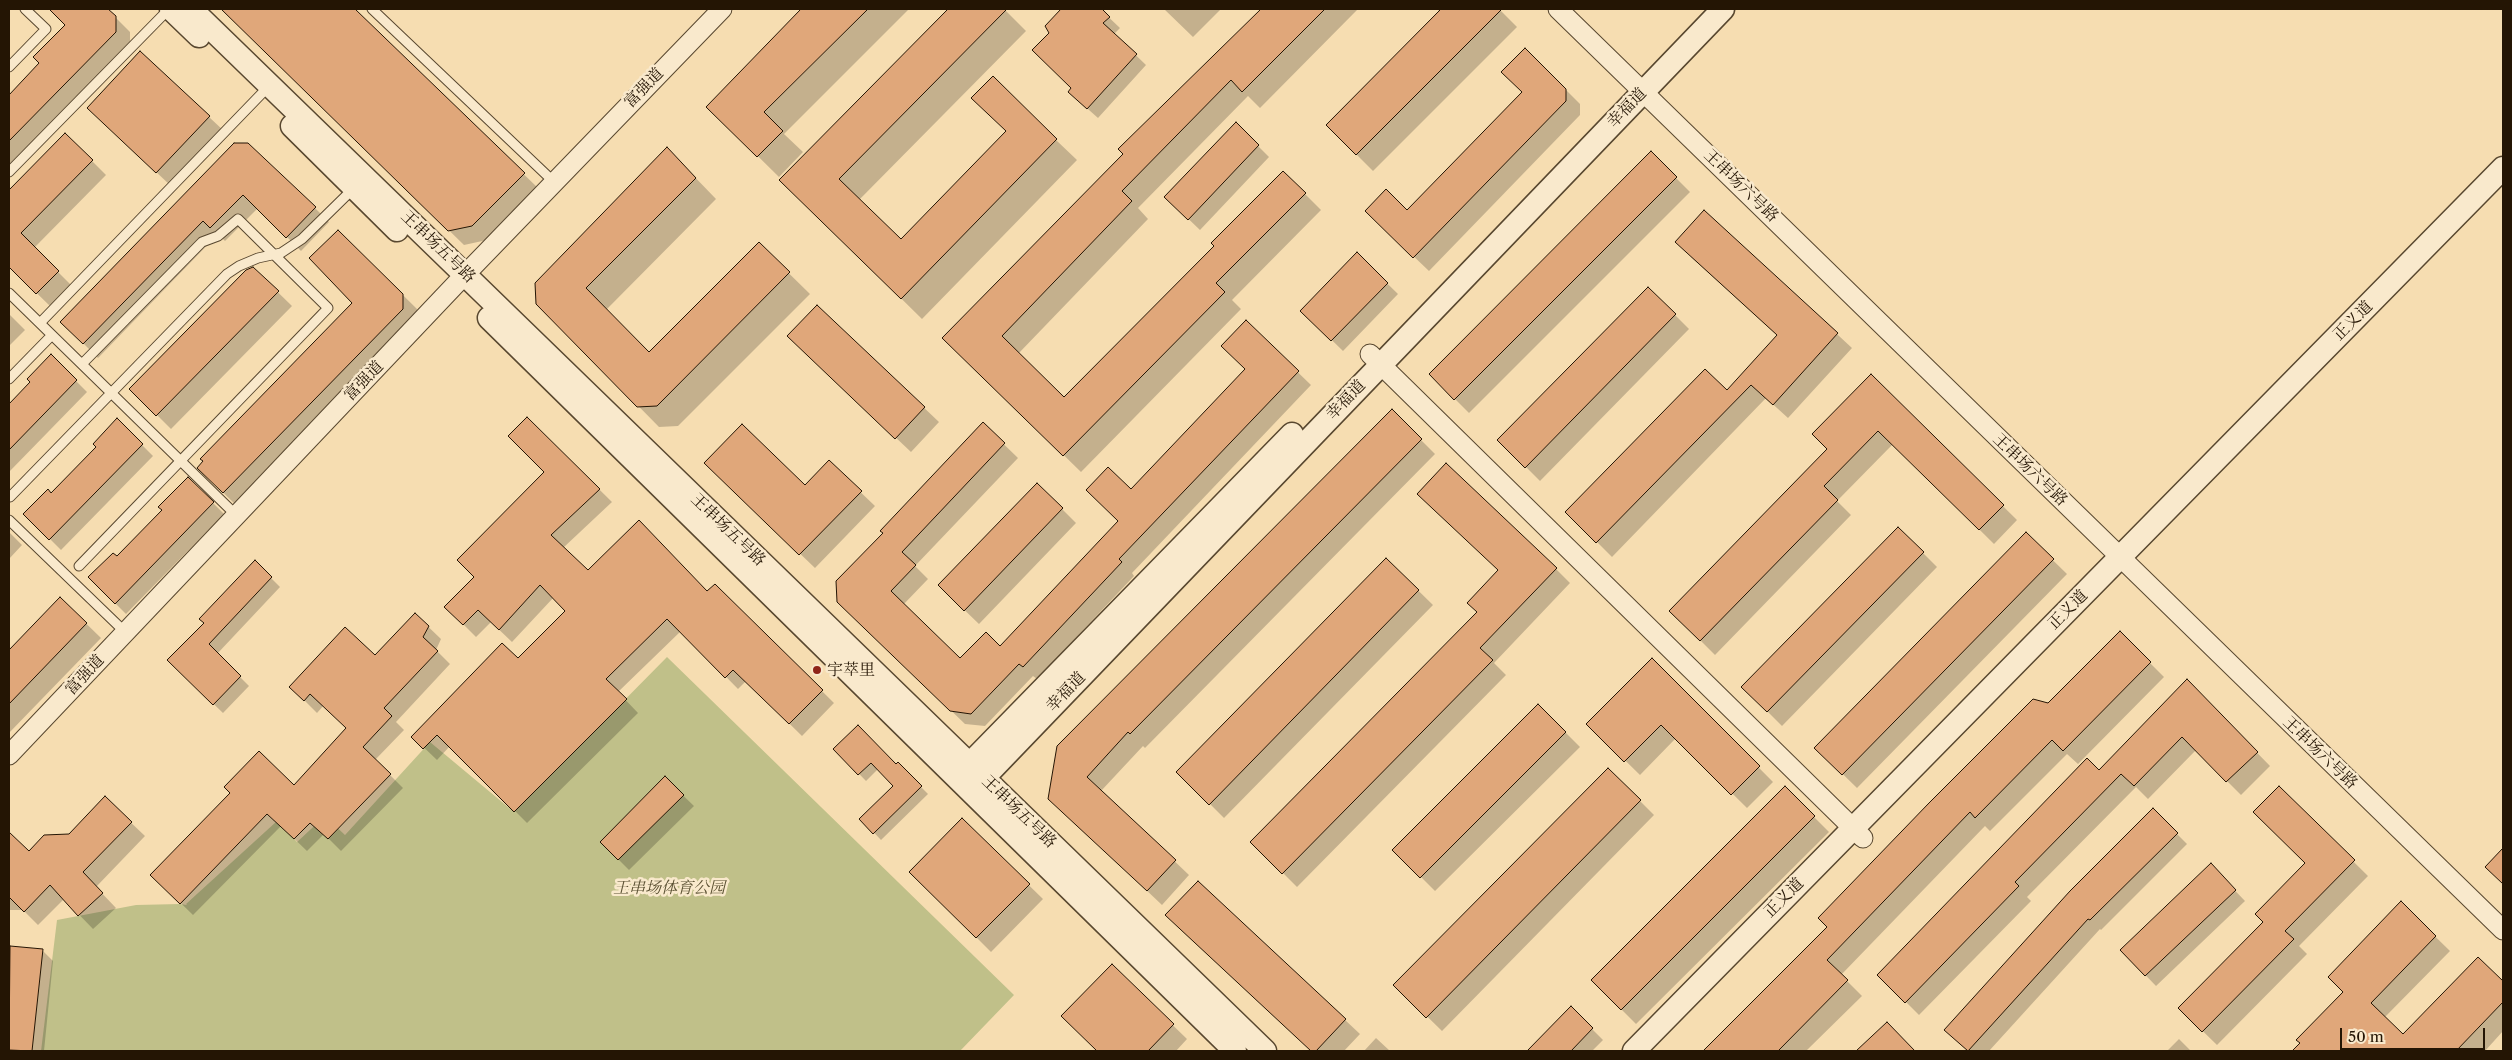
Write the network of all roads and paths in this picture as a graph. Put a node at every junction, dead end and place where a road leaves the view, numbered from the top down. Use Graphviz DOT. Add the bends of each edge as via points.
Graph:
graph roads {
  1 [pos="25,9"];
  2 [pos="170,9"];
  3 [pos="191,9"];
  4 [pos="372,9"];
  5 [pos="722,9"];
  6 [pos="1558,9"];
  7 [pos="1703,9"];
  8 [pos="1723,9"];
  9 [pos="9,67"];
  10 [pos="1638,86"];
  11 [pos="266,90"];
  12 [pos="2503,168"];
  13 [pos="9,172"];
  14 [pos="554,182"];
  15 [pos="359,183"];
  16 [pos="2503,187"];
  17 [pos="274,254"];
  18 [pos="460,280"];
  19 [pos="9,293"];
  20 [pos="40,323"];
  21 [pos="52,335"];
  22 [pos="1375,359"];
  23 [pos="82,364"];
  24 [pos="9,379"];
  25 [pos="111,393"];
  26 [pos="181,461"];
  27 [pos="10,497"];
  28 [pos="236,515"];
  29 [pos="9,520"];
  30 [pos="2124,563"];
  31 [pos="79,566"];
  32 [pos="125,632"];
  33 [pos="9,755"];
  34 [pos="970,778"];
  35 [pos="1859,833"];
  36 [pos="2503,930"];
  37 [pos="1235,1051"];
  38 [pos="1265,1051"];
  39 [pos="1634,1051"];
  40 [pos="1655,1051"];
  1 -- 9 [label="lane" via="46,29"];
  2 -- 11 [label="street, 王串场五号路"];
  2 -- 13 [label="lane"];
  3 -- 11 [label="street, 王串场五号路"];
  4 -- 14 [label="lane"];
  5 -- 14 [label="street, 富强道"];
  6 -- 10 [label="street, 王串场六号路"];
  7 -- 10 [label="street, 幸福道"];
  8 -- 10 [label="street, 幸福道"];
  10 -- 22 [label="street, 幸福道"];
  10 -- 30 [label="street, 王串场六号路"];
  11 -- 15 [label="street, 王串场五号路"];
  11 -- 20 [label="lane"];
  12 -- 30 [label="street, 正义道"];
  14 -- 18 [label="street, 富强道"];
  15 -- 17 [label="lane" via="302,239"];
  15 -- 18 [label="street, 王串场五号路"];
  16 -- 30 [label="street, 正义道"];
  17 -- 23 [label="lane" via="238,218 218,236 202,242"];
  17 -- 25 [label="lane" via="252,260 227,274"];
  17 -- 26 [label="lane" via="328,308"];
  18 -- 28 [label="street, 富强道"];
  18 -- 34 [label="street, 王串场五号路"];
  19 -- 20 [label="lane"];
  20 -- 21 [label="lane"];
  21 -- 23 [label="lane"];
  21 -- 24 [label="lane"];
  22 -- 34 [label="street, 幸福道"];
  22 -- 35 [label="street"];
  23 -- 25 [label="lane"];
  25 -- 26 [label="lane"];
  25 -- 27 [label="lane"];
  26 -- 28 [label="lane"];
  26 -- 31 [label="lane"];
  28 -- 32 [label="street, 富强道"];
  29 -- 32 [label="lane"];
  30 -- 35 [label="street, 正义道"];
  30 -- 36 [label="street, 王串场六号路"];
  32 -- 33 [label="street, 富强道"];
  34 -- 37 [label="street, 王串场五号路"];
  34 -- 38 [label="street, 王串场五号路"];
  35 -- 39 [label="street, 正义道"];
  35 -- 40 [label="street, 正义道"];
}
